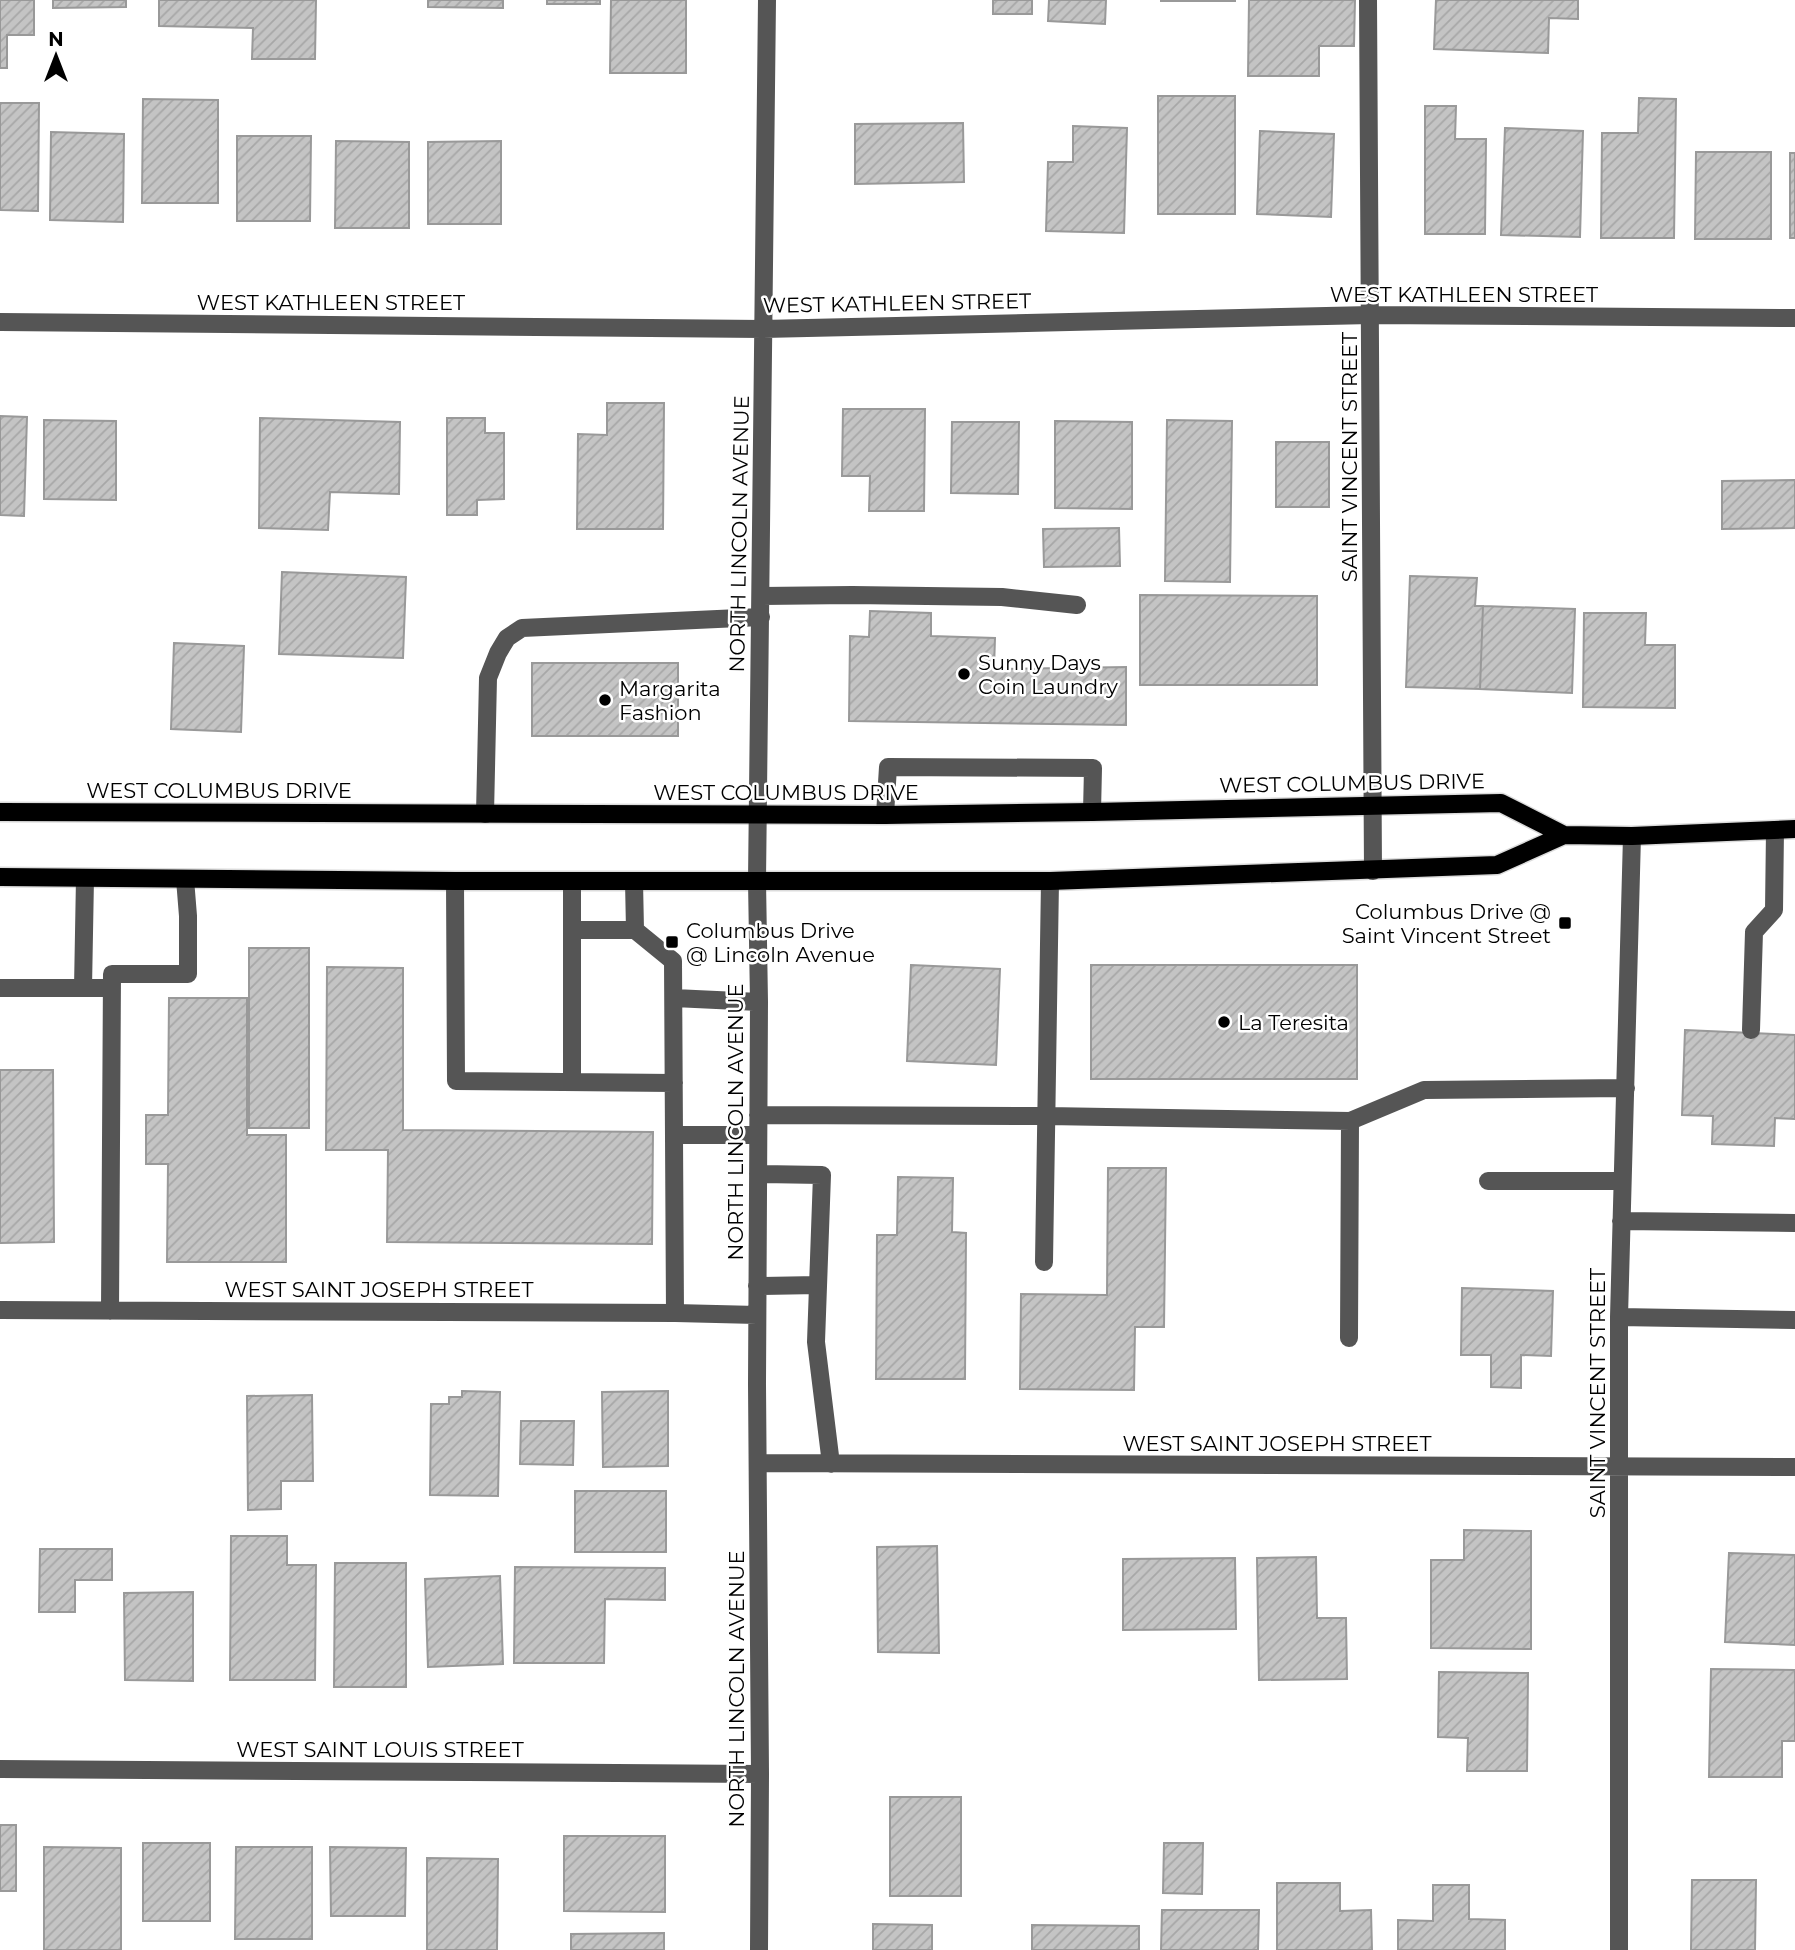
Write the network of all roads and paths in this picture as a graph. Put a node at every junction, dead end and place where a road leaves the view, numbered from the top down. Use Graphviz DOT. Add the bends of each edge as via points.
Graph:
graph roads {
  1 [pos="767,0"];
  2 [pos="1368,0"];
  3 [pos="1371,315"];
  4 [pos="1795,318"];
  5 [pos="0,322"];
  6 [pos="764,328"];
  7 [pos="761,596"];
  8 [pos="1077,605"];
  9 [pos="761,617"];
  10 [pos="1373,805"];
  11 [pos="0,811"];
  12 [pos="1092,812"];
  13 [pos="485,814"];
  14 [pos="759,814"];
  15 [pos="885,815"];
  16 [pos="1795,829"];
  17 [pos="1775,830"];
  18 [pos="1564,835"];
  19 [pos="1632,836"];
  20 [pos="1373,871"];
  21 [pos="0,877"];
  22 [pos="85,878"];
  23 [pos="185,879"];
  24 [pos="455,881"];
  25 [pos="572,881"];
  26 [pos="634,881"];
  27 [pos="757,881"];
  28 [pos="1050,881"];
  29 [pos="572,930"];
  30 [pos="635,930"];
  31 [pos="0,988"];
  32 [pos="83,988"];
  33 [pos="111,988"];
  34 [pos="674,998"];
  35 [pos="759,1002"];
  36 [pos="1751,1030"];
  37 [pos="572,1082"];
  38 [pos="674,1083"];
  39 [pos="1626,1088"];
  40 [pos="758,1115"];
  41 [pos="1046,1116"];
  42 [pos="1350,1121"];
  43 [pos="674,1135"];
  44 [pos="757,1135"];
  45 [pos="758,1174"];
  46 [pos="1488,1181"];
  47 [pos="1622,1181"];
  48 [pos="1621,1221"];
  49 [pos="1795,1223"];
  50 [pos="1044,1262"];
  51 [pos="818,1285"];
  52 [pos="757,1286"];
  53 [pos="0,1310"];
  54 [pos="110,1311"];
  55 [pos="675,1313"];
  56 [pos="757,1315"];
  57 [pos="1619,1317"];
  58 [pos="1795,1320"];
  59 [pos="1349,1338"];
  60 [pos="758,1463"];
  61 [pos="831,1464"];
  62 [pos="1619,1466"];
  63 [pos="1795,1467"];
  64 [pos="0,1769"];
  65 [pos="760,1774"];
  66 [pos="759,1950"];
  67 [pos="1619,1950"];
  1 -- 6 [label="street, NORTH LINCOLN AVENUE"];
  2 -- 3 [label="street, SAINT VINCENT STREET"];
  3 -- 4 [label="street, WEST KATHLEEN STREET"];
  3 -- 6 [label="street, WEST KATHLEEN STREET"];
  3 -- 10 [label="street, SAINT VINCENT STREET"];
  5 -- 6 [label="street, WEST KATHLEEN STREET"];
  6 -- 7 [label="street, NORTH LINCOLN AVENUE"];
  7 -- 8 [label="street" via="1002,597"];
  7 -- 9 [label="street, NORTH LINCOLN AVENUE"];
  9 -- 13 [label="street" via="522,628 507,638 488,678"];
  9 -- 14 [label="street, NORTH LINCOLN AVENUE"];
  10 -- 12 [label="main road, WEST COLUMBUS DRIVE"];
  10 -- 18 [label="main road, WEST COLUMBUS DRIVE" via="1501,803"];
  10 -- 20 [label="street, SAINT VINCENT STREET"];
  11 -- 13 [label="main road, WEST COLUMBUS DRIVE"];
  12 -- 15 [label="main road, WEST COLUMBUS DRIVE"];
  12 -- 15 [label="street" via="1093,768 888,767"];
  13 -- 14 [label="main road, WEST COLUMBUS DRIVE"];
  14 -- 15 [label="main road, WEST COLUMBUS DRIVE"];
  14 -- 27 [label="street, NORTH LINCOLN AVENUE"];
  16 -- 17 [label="main road, WEST COLUMBUS DRIVE"];
  17 -- 19 [label="main road, WEST COLUMBUS DRIVE"];
  17 -- 36 [label="street" via="1774,910 1754,932"];
  18 -- 19 [label="main road, WEST COLUMBUS DRIVE"];
  18 -- 20 [label="main road, WEST COLUMBUS DRIVE" via="1497,865"];
  19 -- 39 [label="street, SAINT VINCENT STREET"];
  20 -- 28 [label="main road, WEST COLUMBUS DRIVE"];
  21 -- 22 [label="main road, WEST COLUMBUS DRIVE"];
  22 -- 23 [label="main road, WEST COLUMBUS DRIVE"];
  22 -- 32 [label="street"];
  23 -- 24 [label="main road, WEST COLUMBUS DRIVE"];
  23 -- 33 [label="street" via="187,974 111,974"];
  24 -- 25 [label="main road, WEST COLUMBUS DRIVE"];
  24 -- 37 [label="street" via="456,1081"];
  25 -- 26 [label="main road, WEST COLUMBUS DRIVE"];
  25 -- 29 [label="street"];
  26 -- 27 [label="main road, WEST COLUMBUS DRIVE"];
  26 -- 30 [label="street"];
  27 -- 28 [label="main road, WEST COLUMBUS DRIVE"];
  27 -- 35 [label="street, NORTH LINCOLN AVENUE"];
  28 -- 41 [label="street"];
  29 -- 30 [label="street"];
  29 -- 37 [label="street"];
  30 -- 34 [label="street" via="673,961"];
  31 -- 32 [label="street"];
  32 -- 33 [label="street"];
  33 -- 54 [label="street"];
  34 -- 35 [label="street"];
  34 -- 38 [label="street"];
  35 -- 40 [label="street, NORTH LINCOLN AVENUE"];
  37 -- 38 [label="street"];
  38 -- 43 [label="street"];
  39 -- 42 [label="street" via="1424,1090"];
  39 -- 47 [label="street, SAINT VINCENT STREET"];
  40 -- 41 [label="street"];
  40 -- 44 [label="street, NORTH LINCOLN AVENUE"];
  41 -- 42 [label="street"];
  41 -- 50 [label="street"];
  42 -- 59 [label="street"];
  43 -- 44 [label="street"];
  43 -- 55 [label="street"];
  44 -- 45 [label="street, NORTH LINCOLN AVENUE"];
  45 -- 51 [label="street" via="822,1175"];
  45 -- 52 [label="street, NORTH LINCOLN AVENUE"];
  46 -- 47 [label="street"];
  47 -- 48 [label="street, SAINT VINCENT STREET"];
  48 -- 49 [label="street"];
  48 -- 57 [label="street, SAINT VINCENT STREET"];
  51 -- 52 [label="street"];
  51 -- 61 [label="street" via="816,1342"];
  52 -- 56 [label="street, NORTH LINCOLN AVENUE"];
  53 -- 54 [label="street, WEST SAINT JOSEPH STREET"];
  54 -- 55 [label="street, WEST SAINT JOSEPH STREET"];
  55 -- 56 [label="street, WEST SAINT JOSEPH STREET"];
  56 -- 60 [label="street, NORTH LINCOLN AVENUE"];
  57 -- 58 [label="street"];
  57 -- 62 [label="street, SAINT VINCENT STREET"];
  60 -- 61 [label="street, WEST SAINT JOSEPH STREET"];
  60 -- 65 [label="street, NORTH LINCOLN AVENUE"];
  61 -- 62 [label="street, WEST SAINT JOSEPH STREET"];
  62 -- 63 [label="street, WEST SAINT JOSEPH STREET"];
  62 -- 67 [label="street, SAINT VINCENT STREET"];
  64 -- 65 [label="street, WEST SAINT LOUIS STREET"];
  65 -- 66 [label="street, NORTH LINCOLN AVENUE"];
}
